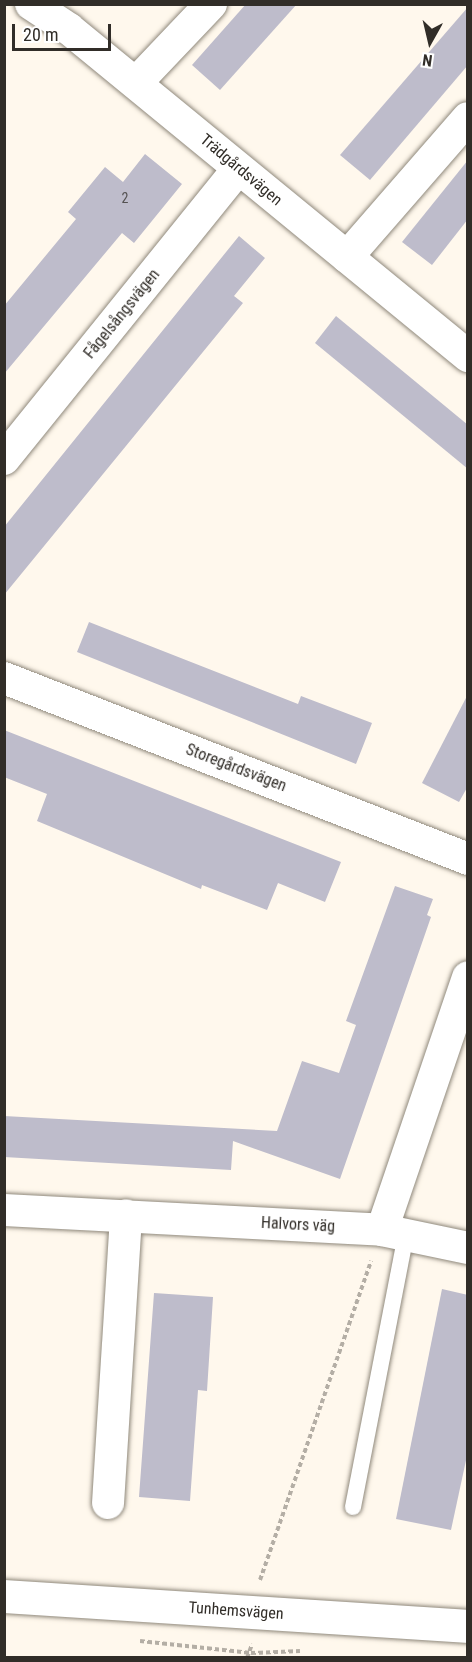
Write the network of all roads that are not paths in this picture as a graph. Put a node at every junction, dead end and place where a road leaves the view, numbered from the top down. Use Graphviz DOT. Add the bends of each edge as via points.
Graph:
graph roads {
  1 [pos="32,4"];
  2 [pos="211,4"];
  3 [pos="136,83"];
  4 [pos="468,118"];
  5 [pos="238,169"];
  6 [pos="346,256"];
  7 [pos="468,356"];
  8 [pos="4,459"];
  9 [pos="4,678"];
  10 [pos="468,859"];
  11 [pos="468,977"];
  12 [pos="4,1210"];
  13 [pos="126,1216"];
  14 [pos="394,1232"];
  15 [pos="468,1248"];
  16 [pos="108,1503"];
  17 [pos="353,1507"];
  18 [pos="4,1596"];
  19 [pos="468,1626"];
  1 -- 3 [label="street, Trädgårdsvägen"];
  2 -- 3 [label="street"];
  3 -- 5 [label="street, Trädgårdsvägen"];
  4 -- 6 [label="street"];
  5 -- 6 [label="street, Trädgårdsvägen"];
  5 -- 8 [label="street, Fågelsångsvägen"];
  6 -- 7 [label="street, Trädgårdsvägen"];
  9 -- 10 [label="street, Storegårdsvägen"];
  11 -- 14 [label="street"];
  12 -- 13 [label="street, Halvors väg"];
  13 -- 14 [label="street, Halvors väg"];
  13 -- 16 [label="street"];
  14 -- 15 [label="street, Halvors väg"];
  14 -- 17 [label="lane"];
  18 -- 19 [label="street, Tunhemsvägen"];
}
